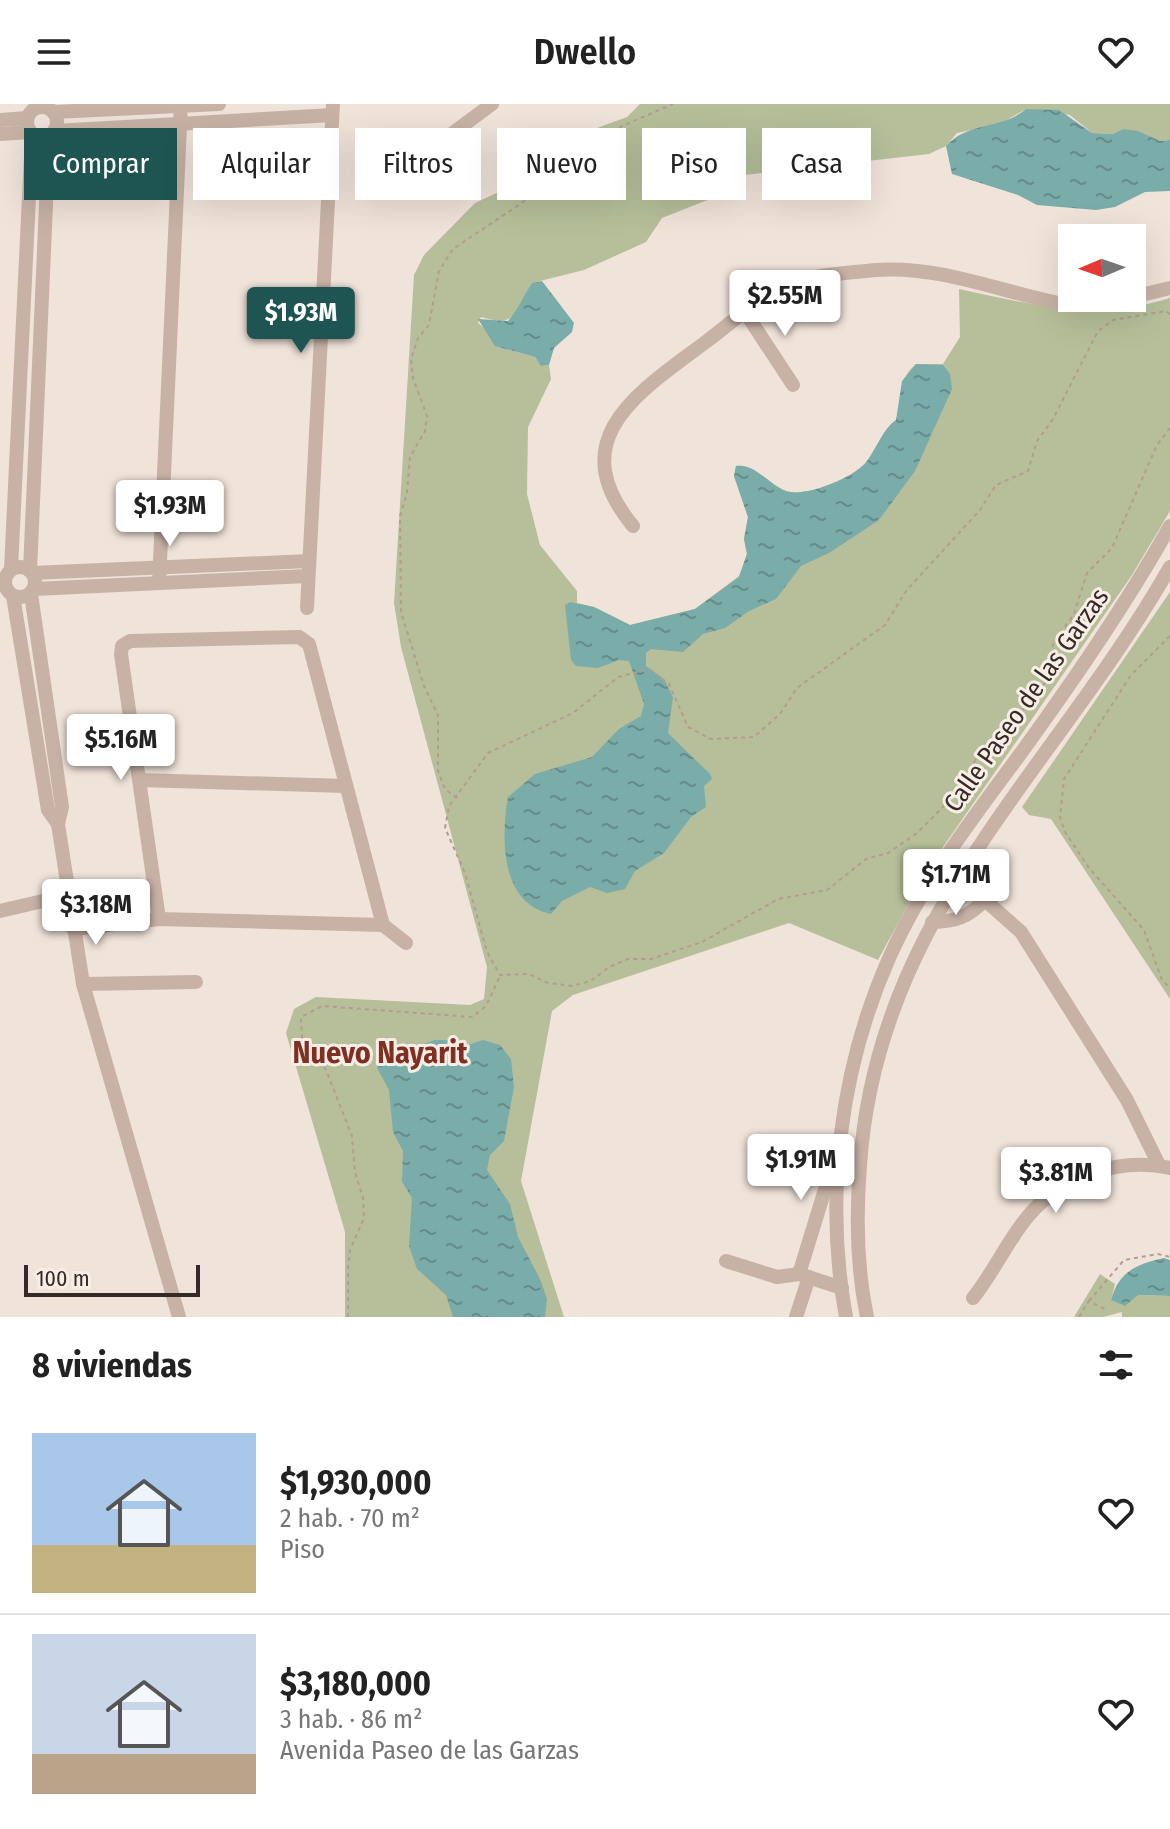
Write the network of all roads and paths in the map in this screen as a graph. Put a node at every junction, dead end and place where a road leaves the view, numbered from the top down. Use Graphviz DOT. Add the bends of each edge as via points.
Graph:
graph roads {
  1 [pos="219,104"];
  2 [pos="492,104"];
  3 [pos="673,104"];
  4 [pos="181,105"];
  5 [pos="52,109"];
  6 [pos="333,109"];
  7 [pos="0,120"];
  8 [pos="31,120"];
  9 [pos="181,123"];
  10 [pos="55,128"];
  11 [pos="122,128"];
  12 [pos="460,128"];
  13 [pos="0,134"];
  14 [pos="49,200"];
  15 [pos="1170,288"];
  16 [pos="745,312"];
  17 [pos="1170,314"];
  18 [pos="793,385"];
  19 [pos="1170,428"];
  20 [pos="633,526"];
  21 [pos="1170,526"];
  22 [pos="1170,567"];
  23 [pos="309,568"];
  24 [pos="31,572"];
  25 [pos="6,573"];
  26 [pos="159,575"];
  27 [pos="32,591"];
  28 [pos="6,592"];
  29 [pos="307,608"];
  30 [pos="1170,636"];
  31 [pos="140,780"];
  32 [pos="346,786"];
  33 [pos="457,798"];
  34 [pos="58,824"];
  35 [pos="936,872"];
  36 [pos="954,883"];
  37 [pos="69,895"];
  38 [pos="985,900"];
  39 [pos="0,911"];
  40 [pos="159,919"];
  41 [pos="932,922"];
  42 [pos="383,925"];
  43 [pos="73,929"];
  44 [pos="406,943"];
  45 [pos="500,975"];
  46 [pos="196,982"];
  47 [pos="83,984"];
  48 [pos="1170,988"];
  49 [pos="859,1043"];
  50 [pos="879,1049"];
  51 [pos="840,1140"];
  52 [pos="1165,1166"];
  53 [pos="1170,1257"];
  54 [pos="726,1261"];
  55 [pos="804,1276"];
  56 [pos="842,1288"];
  57 [pos="973,1298"];
  58 [pos="1089,1301"];
  59 [pos="1105,1309"];
  60 [pos="179,1317"];
  61 [pos="348,1317"];
  62 [pos="796,1317"];
  63 [pos="846,1317"];
  64 [pos="867,1317"];
  65 [pos="1079,1317"];
  1 -- 4 [label="street"];
  2 -- 12 [label="street"];
  3 -- 33 [label="path" via="620,127 597,159 553,172 532,196 453,249 439,271 429,325 411,359 427,416 410,457 400,516 401,612 438,715 438,771 445,789"];
  4 -- 5 [label="street"];
  4 -- 9 [label="street"];
  5 -- 8 [label="street"];
  5 -- 10 [label="street"];
  6 -- 9 [label="street"];
  6 -- 23 [label="street"];
  7 -- 8 [label="street"];
  8 -- 13 [label="street"];
  8 -- 25 [label="street"];
  9 -- 11 [label="street"];
  9 -- 26 [label="street"];
  14 -- 24 [label="street"];
  15 -- 16 [label="street" via="1073,306 934,273 879,270 791,284"];
  16 -- 18 [label="street"];
  16 -- 20 [label="street" via="641,391 614,421 605,448 606,478 617,507"];
  17 -- 33 [label="path" via="1113,320 1098,331 1037,441 1028,471 996,485 906,591 885,625 797,688 780,714 754,737 711,739 688,727 669,684 649,669 627,673 573,713 488,753"];
  19 -- 45 [label="path" via="1157,445 1112,548 1087,573 1074,614 1053,644 1047,680 978,755 957,793 917,833 888,853 866,859 827,890 778,899 702,942 651,959 628,959 591,981 572,986 529,974"];
  21 -- 35 [label="street, Calle Paseo de las Garzas" via="1101,637"];
  22 -- 36 [label="street, Calle Paseo de las Garzas"];
  23 -- 26 [label="street"];
  23 -- 29 [label="street"];
  24 -- 25 [label="street" via="24,567"];
  24 -- 26 [label="street"];
  24 -- 27 [label="street"];
  25 -- 28 [label="street"];
  26 -- 27 [label="street"];
  27 -- 28 [label="street"];
  27 -- 34 [label="street" via="62,807"];
  28 -- 34 [label="street" via="48,810"];
  30 -- 48 [label="path" via="1131,675 1064,779 1060,817 1089,868 1144,930 1155,965"];
  31 -- 32 [label="street"];
  31 -- 32 [label="street" via="122,646 130,641 299,637 309,644"];
  31 -- 40 [label="street"];
  32 -- 42 [label="street"];
  33 -- 45 [label="path" via="449,806 445,828 465,873 487,952"];
  34 -- 37 [label="street"];
  35 -- 36 [label="street"];
  35 -- 49 [label="street, Calle Paseo de las Garzas" via="890,955"];
  36 -- 38 [label="street"];
  36 -- 41 [label="street, Calle Paseo de las Garzas"];
  37 -- 39 [label="street"];
  37 -- 43 [label="street"];
  38 -- 41 [label="street" via="970,915"];
  38 -- 52 [label="street" via="1021,932"];
  40 -- 42 [label="street"];
  40 -- 43 [label="street"];
  41 -- 50 [label="street, Calle Paseo de las Garzas" via="907,970"];
  42 -- 44 [label="street"];
  43 -- 47 [label="street"];
  45 -- 61 [label="path" via="486,1006 472,1017 322,1006 301,1017 302,1038 326,1070 352,1136 363,1198 364,1218 350,1250"];
  46 -- 47 [label="street"];
  47 -- 60 [label="street"];
  49 -- 50 [label="street"];
  49 -- 51 [label="street, Calle Paseo de las Garzas"];
  50 -- 64 [label="street, Calle Paseo de las Garzas" via="868,1094 858,1198"];
  51 -- 55 [label="street"];
  51 -- 56 [label="street, Calle Paseo de las Garzas"];
  52 -- 57 [label="street" via="1092,1173 1044,1200"];
  53 -- 58 [label="path" via="1124,1260"];
  54 -- 55 [label="street" via="777,1277"];
  55 -- 56 [label="street"];
  55 -- 62 [label="street"];
  56 -- 63 [label="street, Calle Paseo de las Garzas"];
  58 -- 59 [label="path"];
  58 -- 65 [label="path"];
}
